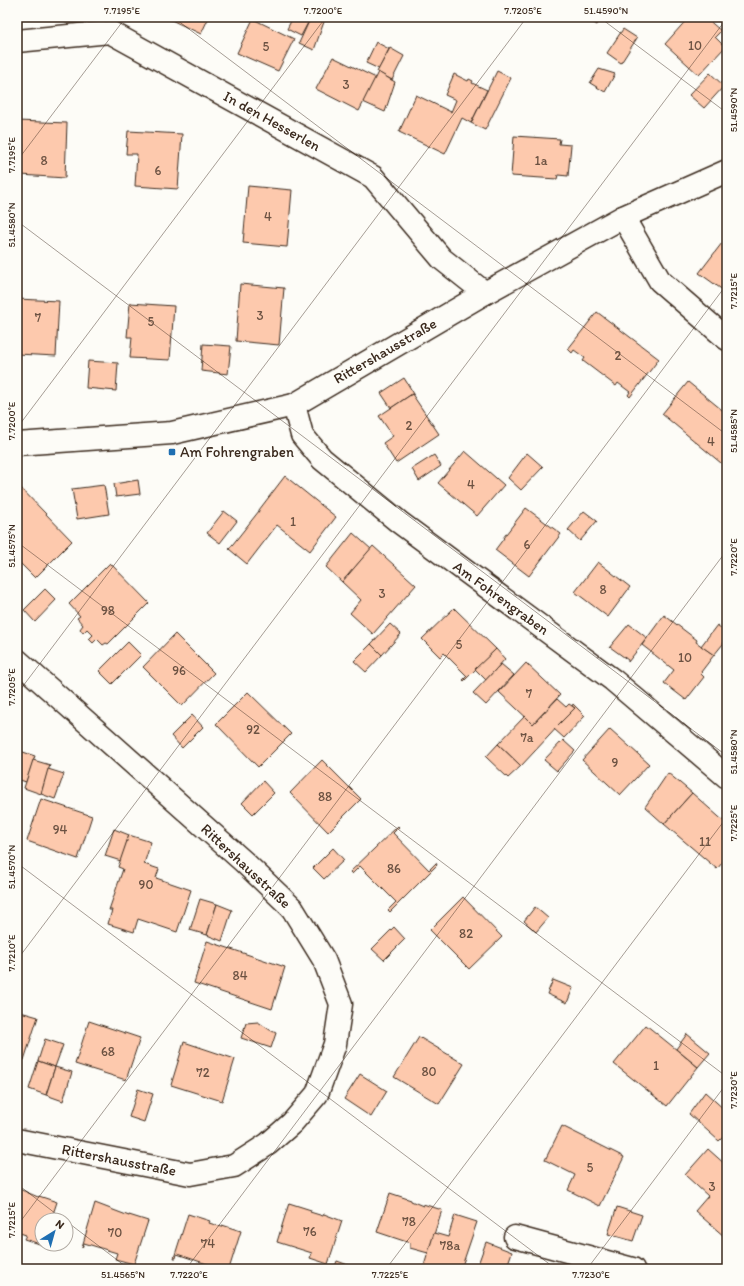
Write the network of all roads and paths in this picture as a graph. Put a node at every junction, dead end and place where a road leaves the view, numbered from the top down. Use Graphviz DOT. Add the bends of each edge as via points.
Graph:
graph roads {
  1 [pos="17,41"];
  2 [pos="727,171"];
  3 [pos="622,217"];
  4 [pos="485,293"];
  5 [pos="727,339"];
  6 [pos="294,405"];
  7 [pos="17,444"];
  8 [pos="17,660"];
  9 [pos="727,777"];
  10 [pos="17,1140"];
  11 [pos="515,1237"];
  12 [pos="633,1269"];
  1 -- 4 [label="street, In den Hesserlen" via="110,32 373,177 442,259"];
  2 -- 3 [label="street, Rittershausstraße"];
  3 -- 4 [label="street, Rittershausstraße"];
  3 -- 5 [label="street" via="660,281"];
  4 -- 6 [label="street, Rittershausstraße"];
  6 -- 7 [label="street, Rittershausstraße" via="172,434"];
  6 -- 9 [label="street, Am Fohrengraben" via="302,435 322,459 399,522 613,680"];
  8 -- 10 [label="street, Rittershausstraße" via="244,862 292,908 324,960 341,1004 335,1044 317,1094 292,1123 268,1144 234,1166 190,1174"];
  11 -- 12 [label="street"];
}
